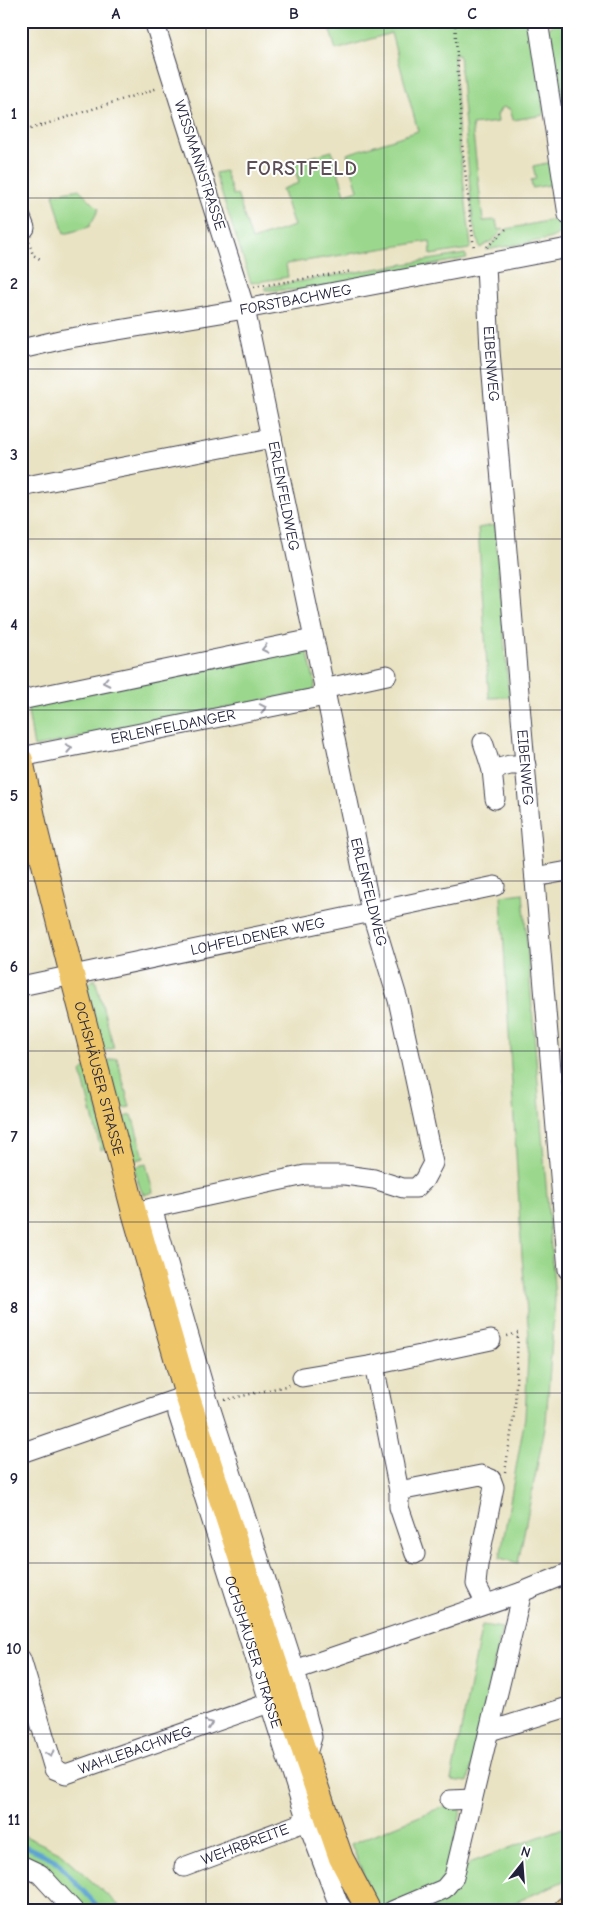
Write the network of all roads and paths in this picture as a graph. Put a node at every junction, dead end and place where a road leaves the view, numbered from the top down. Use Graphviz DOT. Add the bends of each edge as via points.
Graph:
graph roads {
  1 [pos="154,21"];
  2 [pos="455,21"];
  3 [pos="538,21"];
  4 [pos="174,83"];
  5 [pos="21,132"];
  6 [pos="568,215"];
  7 [pos="23,223"];
  8 [pos="506,229"];
  9 [pos="568,248"];
  10 [pos="42,260"];
  11 [pos="486,264"];
  12 [pos="356,270"];
  13 [pos="238,289"];
  14 [pos="245,309"];
  15 [pos="21,350"];
  16 [pos="272,438"];
  17 [pos="21,487"];
  18 [pos="312,638"];
  19 [pos="387,675"];
  20 [pos="324,692"];
  21 [pos="21,700"];
  22 [pos="484,742"];
  23 [pos="21,759"];
  24 [pos="526,765"];
  25 [pos="492,770"];
  26 [pos="495,799"];
  27 [pos="568,871"];
  28 [pos="535,877"];
  29 [pos="495,886"];
  30 [pos="371,911"];
  31 [pos="72,975"];
  32 [pos="21,986"];
  33 [pos="143,1210"];
  34 [pos="568,1270"];
  35 [pos="490,1340"];
  36 [pos="374,1365"];
  37 [pos="302,1377"];
  38 [pos="182,1396"];
  39 [pos="210,1404"];
  40 [pos="21,1453"];
  41 [pos="491,1479"];
  42 [pos="399,1491"];
  43 [pos="415,1554"];
  44 [pos="568,1573"];
  45 [pos="522,1592"];
  46 [pos="486,1604"];
  47 [pos="21,1659"];
  48 [pos="295,1670"];
  49 [pos="270,1703"];
  50 [pos="568,1707"];
  51 [pos="28,1710"];
  52 [pos="490,1731"];
  53 [pos="306,1757"];
  54 [pos="472,1799"];
  55 [pos="450,1800"];
  56 [pos="307,1821"];
  57 [pos="21,1865"];
  58 [pos="184,1867"];
  59 [pos="74,1911"];
  60 [pos="344,1911"];
  61 [pos="369,1911"];
  62 [pos="392,1911"];
  1 -- 4 [label="street, WISSMANNSTRASSE"];
  2 -- 8 [label="path" via="462,143 474,251 486,248"];
  3 -- 6 [label="street"];
  4 -- 5 [label="path"];
  4 -- 13 [label="street, WISSMANNSTRASSE"];
  7 -- 10 [label="path" via="33,255"];
  9 -- 11 [label="street, FORSTBACHWEG"];
  11 -- 14 [label="street, FORSTBACHWEG"];
  11 -- 24 [label="street, EIBENWEG" via="490,351"];
  12 -- 13 [label="path"];
  13 -- 14 [label="street, WISSMANNSTRASSE"];
  14 -- 15 [label="street, FORSTBACHWEG" via="64,339"];
  14 -- 16 [label="street, ERLENFELDWEG"];
  16 -- 17 [label="street"];
  16 -- 18 [label="street, ERLENFELDWEG"];
  18 -- 20 [label="street, ERLENFELDWEG"];
  18 -- 21 [label="street, one-way"];
  19 -- 20 [label="street, ERLENFELDANGER"];
  23 -- 20 [label="street, ERLENFELDANGER, one-way"];
  20 -- 30 [label="street, ERLENFELDWEG"];
  22 -- 25 [label="street"];
  23 -- 31 [label="main road, OCHSHÄUSER STRASSE"];
  24 -- 25 [label="street"];
  24 -- 28 [label="street, EIBENWEG"];
  25 -- 26 [label="street"];
  27 -- 28 [label="street"];
  28 -- 34 [label="street, EIBENWEG"];
  29 -- 30 [label="street, LOHFELDENER WEG"];
  30 -- 31 [label="street, LOHFELDENER WEG"];
  30 -- 33 [label="street, ERLENFELDWEG" via="398,1000 433,1163 424,1180 416,1188 404,1188 345,1175 305,1176"];
  31 -- 32 [label="street, LOHFELDENER WEG"];
  31 -- 33 [label="main road, OCHSHÄUSER STRASSE"];
  33 -- 38 [label="main road, OCHSHÄUSER STRASSE"];
  33 -- 39 [label="street, OCHSHÄUSER STRASSE"];
  35 -- 36 [label="street"];
  35 -- 41 [label="path" via="518,1334 518,1371 505,1472"];
  36 -- 37 [label="street"];
  36 -- 42 [label="street"];
  37 -- 39 [label="path" via="287,1386"];
  38 -- 40 [label="street"];
  38 -- 49 [label="street, OCHSHÄUSER STRASSE" via="178,1414"];
  38 -- 53 [label="main road, OCHSHÄUSER STRASSE"];
  39 -- 48 [label="street, OCHSHÄUSER STRASSE"];
  41 -- 42 [label="street" via="481,1475"];
  41 -- 46 [label="street" via="494,1487 476,1584"];
  42 -- 43 [label="street" via="399,1507"];
  44 -- 45 [label="street"];
  45 -- 46 [label="street"];
  45 -- 52 [label="street"];
  46 -- 48 [label="street"];
  47 -- 51 [label="street, WAHLEBACHWEG"];
  48 -- 53 [label="street, OCHSHÄUSER STRASSE" via="312,1737"];
  51 -- 49 [label="street, WAHLEBACHWEG, one-way" via="54,1769 66,1774"];
  49 -- 56 [label="street, OCHSHÄUSER STRASSE"];
  50 -- 52 [label="street"];
  52 -- 54 [label="street"];
  53 -- 61 [label="main road, OCHSHÄUSER STRASSE" via="341,1858"];
  54 -- 55 [label="street"];
  54 -- 62 [label="street" via="454,1877 444,1889"];
  56 -- 58 [label="street, WEHRBREITE"];
  56 -- 60 [label="street, OCHSHÄUSER STRASSE" via="338,1903"];
  57 -- 59 [label="street" via="40,1874"];
}
